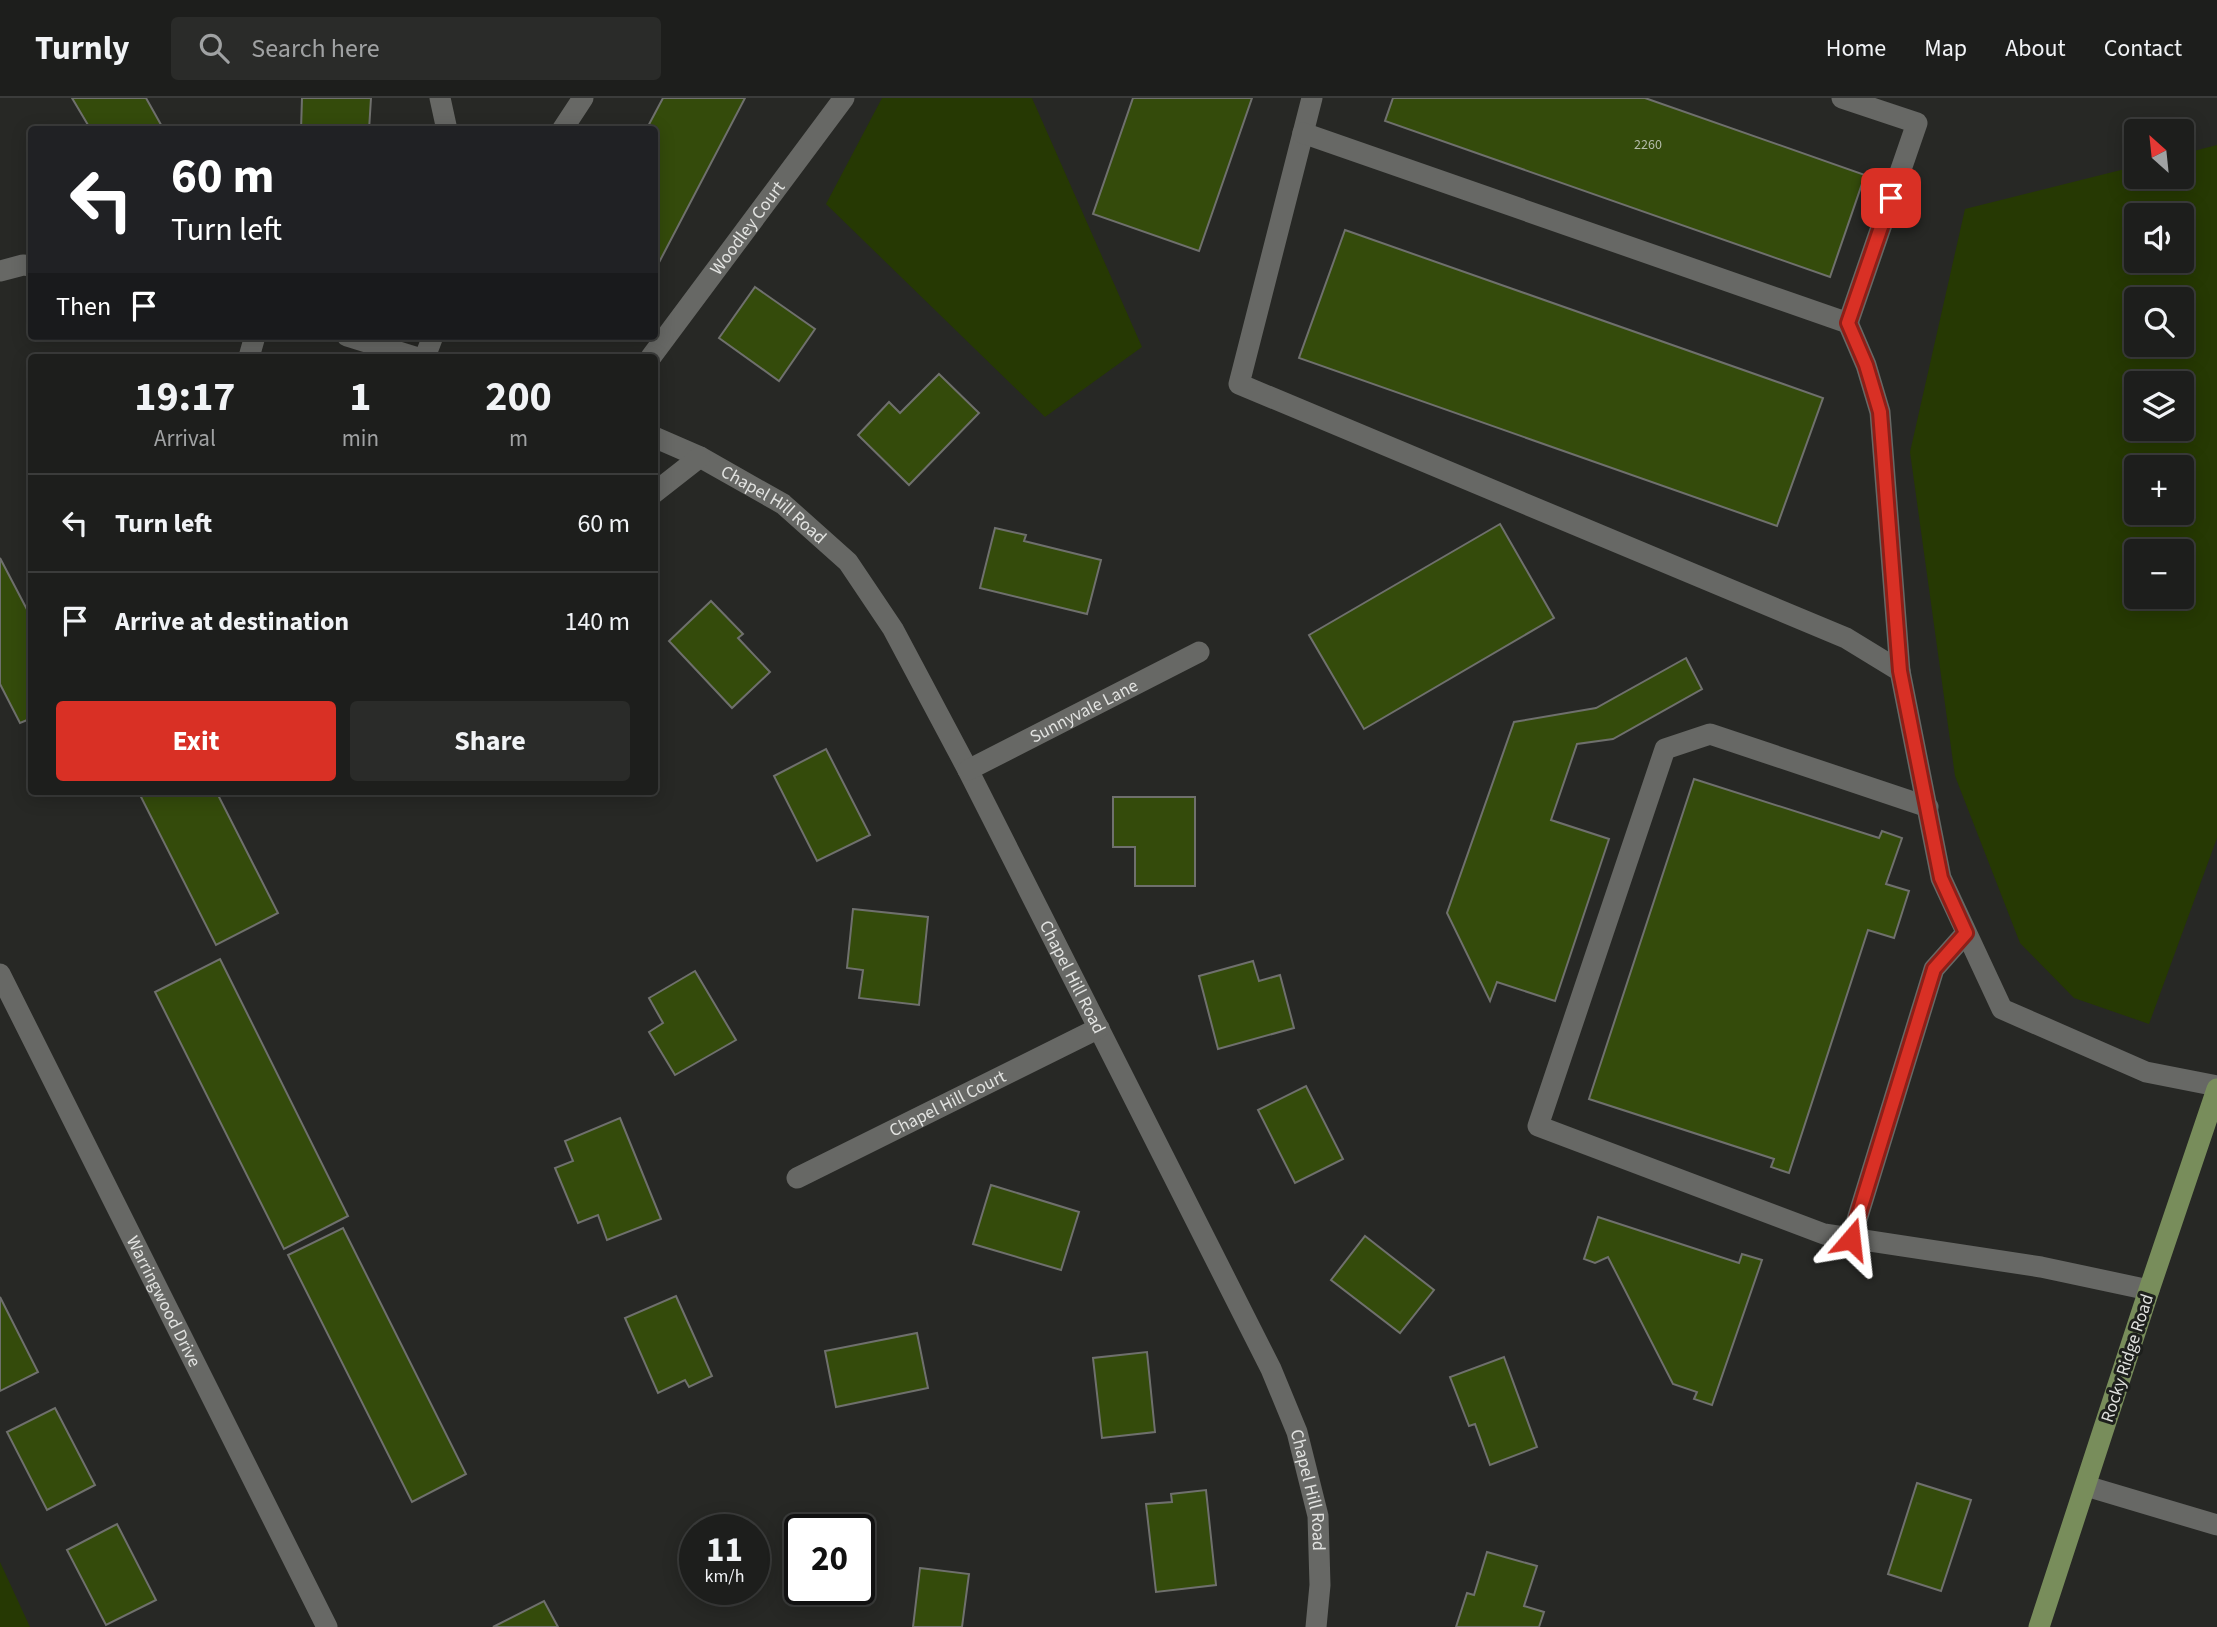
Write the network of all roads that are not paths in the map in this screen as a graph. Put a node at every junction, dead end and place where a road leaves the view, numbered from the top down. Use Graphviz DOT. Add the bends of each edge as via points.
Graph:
graph roads {
  1 [pos="440,98"];
  2 [pos="583,98"];
  3 [pos="844,98"];
  4 [pos="1312,98"];
  5 [pos="1842,98"];
  6 [pos="446,126"];
  7 [pos="565,126"];
  8 [pos="1303,134"];
  9 [pos="28,266"];
  10 [pos="0,271"];
  11 [pos="1848,323"];
  12 [pos="360,340"];
  13 [pos="405,354"];
  14 [pos="653,354"];
  15 [pos="658,439"];
  16 [pos="700,457"];
  17 [pos="658,490"];
  18 [pos="1199,652"];
  19 [pos="1900,671"];
  20 [pos="968,770"];
  21 [pos="1928,807"];
  22 [pos="1966,933"];
  23 [pos="0,974"];
  24 [pos="1100,1028"];
  25 [pos="2217,1087"];
  26 [pos="797,1178"];
  27 [pos="1851,1239"];
  28 [pos="2149,1290"];
  29 [pos="2087,1486"];
  30 [pos="2217,1525"];
  31 [pos="327,1627"];
  32 [pos="1316,1627"];
  33 [pos="2039,1627"];
  1 -- 6 [label="street"];
  2 -- 7 [label="street"];
  3 -- 14 [label="street, Woodley Court"];
  4 -- 8 [label="street"];
  5 -- 11 [label="street" via="1917,123"];
  8 -- 11 [label="street"];
  8 -- 19 [label="street" via="1239,384 1846,638"];
  9 -- 10 [label="street"];
  11 -- 19 [label="street" via="1880,412"];
  12 -- 13 [label="street"];
  15 -- 16 [label="street, Chapel Hill Road"];
  16 -- 17 [label="street"];
  16 -- 20 [label="street, Chapel Hill Road" via="783,503 848,562 893,629"];
  18 -- 20 [label="street, Sunnyvale Lane"];
  19 -- 21 [label="street"];
  20 -- 24 [label="street, Chapel Hill Road"];
  21 -- 22 [label="street" via="1941,878"];
  21 -- 27 [label="street" via="1710,734 1665,750 1538,1126 1824,1234"];
  22 -- 25 [label="street" via="2002,1009 2146,1072"];
  22 -- 27 [label="street" via="1934,969"];
  23 -- 31 [label="street, Warringwood Drive"];
  24 -- 26 [label="street, Chapel Hill Court"];
  24 -- 32 [label="street, Chapel Hill Road" via="1271,1369 1297,1432 1318,1516 1321,1585"];
  25 -- 28 [label="main road, Rocky Ridge Road"];
  27 -- 28 [label="street" via="2041,1267"];
  28 -- 29 [label="main road, Rocky Ridge Road"];
  29 -- 30 [label="street"];
  29 -- 33 [label="main road, Rocky Ridge Road"];
}
